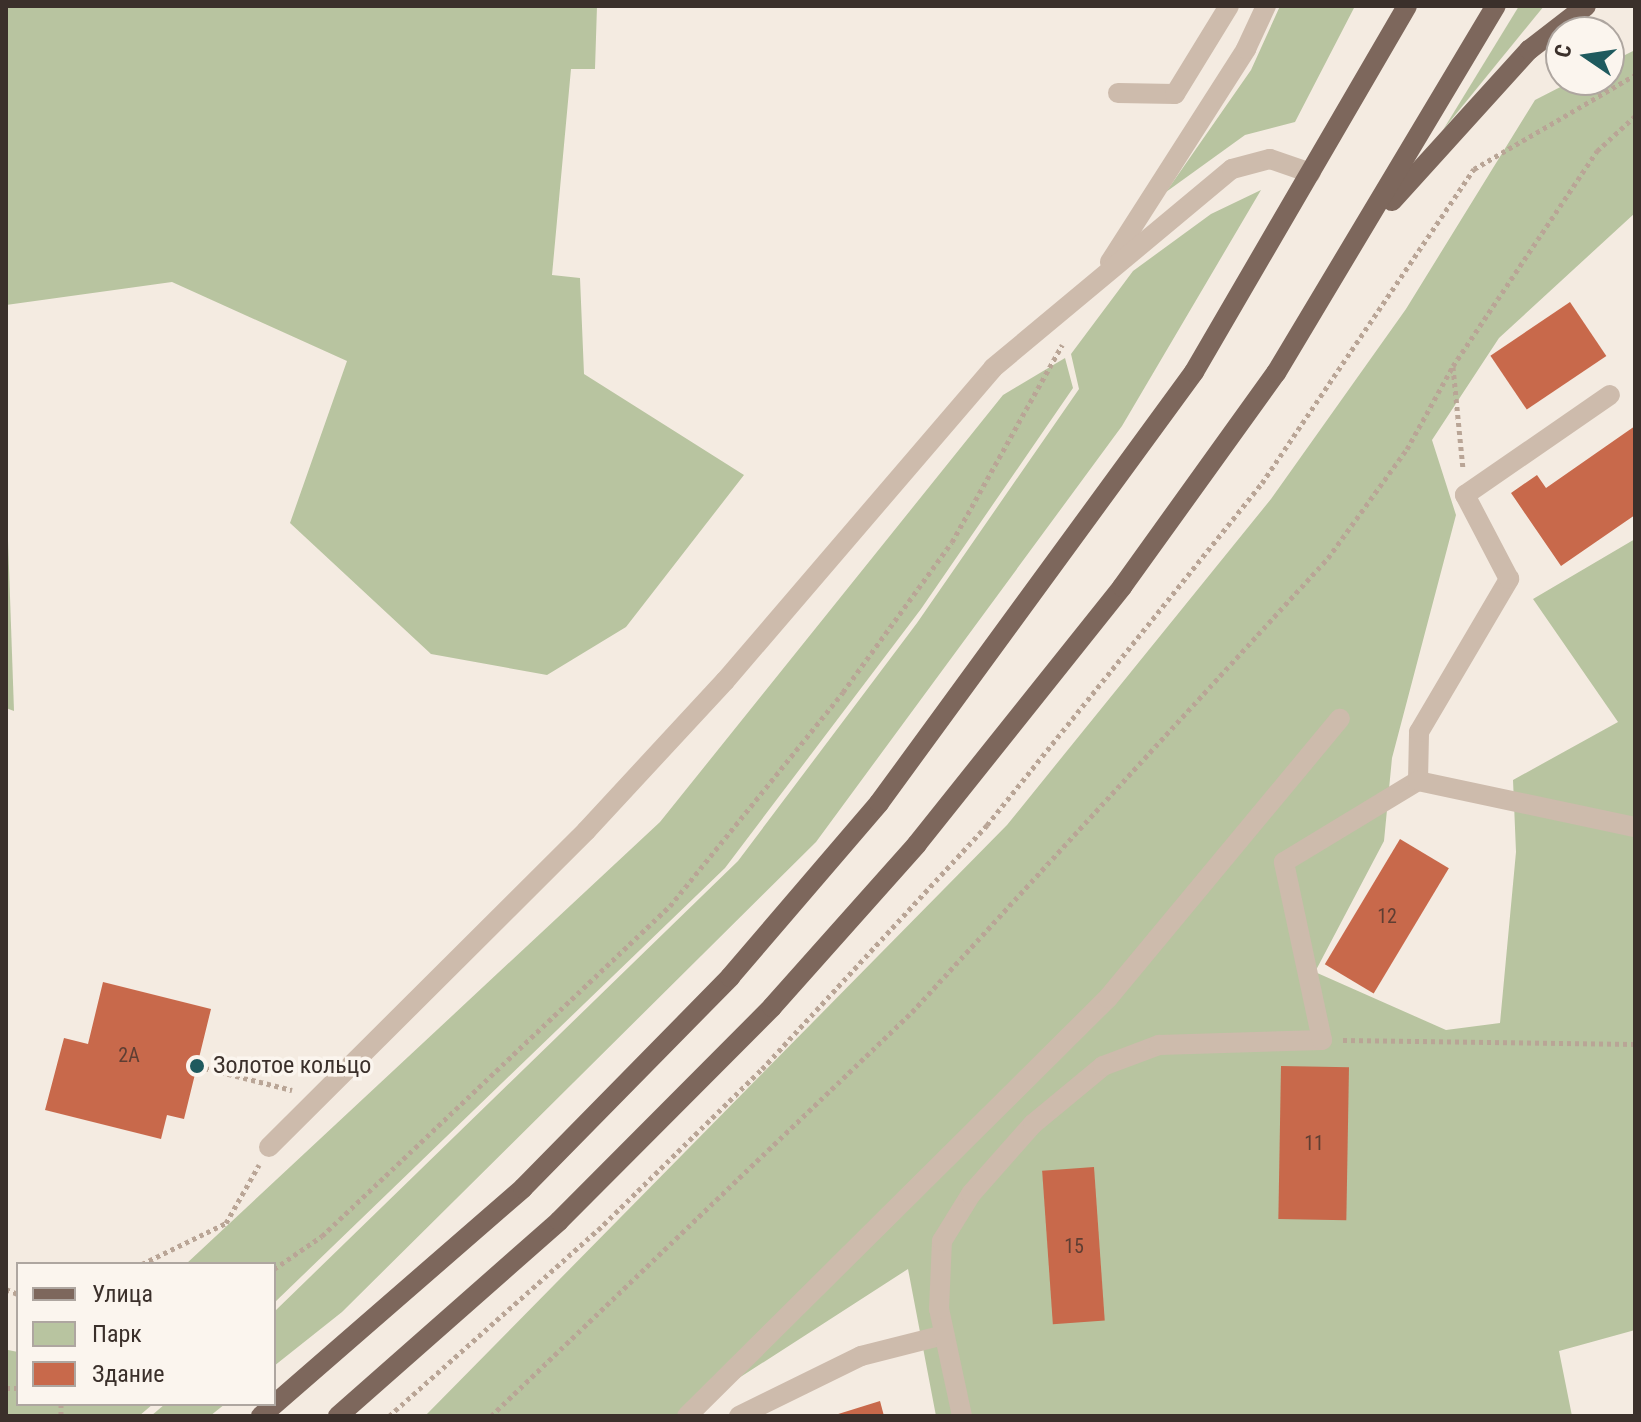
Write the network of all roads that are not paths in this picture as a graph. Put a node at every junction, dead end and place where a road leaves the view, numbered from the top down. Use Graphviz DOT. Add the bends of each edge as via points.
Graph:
graph roads {
  1 [pos="1229,6"];
  2 [pos="1266,6"];
  3 [pos="1391,6"];
  4 [pos="1407,6"];
  5 [pos="1496,6"];
  6 [pos="1586,6"];
  7 [pos="1372,71"];
  8 [pos="1118,93"];
  9 [pos="1311,173"];
  10 [pos="1362,234"];
  11 [pos="1096,285"];
  12 [pos="1610,395"];
  13 [pos="1340,719"];
  14 [pos="1418,781"];
  15 [pos="1635,827"];
  16 [pos="269,1147"];
  17 [pos="944,1335"];
  18 [pos="276,1403"];
  19 [pos="338,1416"];
  20 [pos="687,1416"];
  21 [pos="739,1416"];
  22 [pos="962,1416"];
  1 -- 8 [label="lane" via="1175,94"];
  2 -- 11 [label="lane" via="1246,49"];
  3 -- 7 [label="main road"];
  4 -- 7 [label="main road"];
  5 -- 10 [label="main road"];
  6 -- 10 [label="main road" via="1529,50"];
  7 -- 9 [label="main road"];
  9 -- 11 [label="lane" via="1270,159 1232,169"];
  9 -- 18 [label="main road" via="1194,372 1071,548 808,890 523,1188"];
  10 -- 19 [label="main road" via="1276,373 1122,587 917,844 772,1007 559,1221"];
  11 -- 16 [label="lane" via="993,368 725,681 597,820"];
  12 -- 14 [label="lane" via="1465,495 1509,579 1419,732"];
  13 -- 20 [label="lane" via="1108,998"];
  14 -- 15 [label="lane"];
  14 -- 17 [label="lane" via="1284,862 1322,1040 1159,1045 1103,1066 1033,1124 971,1194 942,1241"];
  17 -- 21 [label="lane" via="861,1356"];
  17 -- 22 [label="lane"];
}
